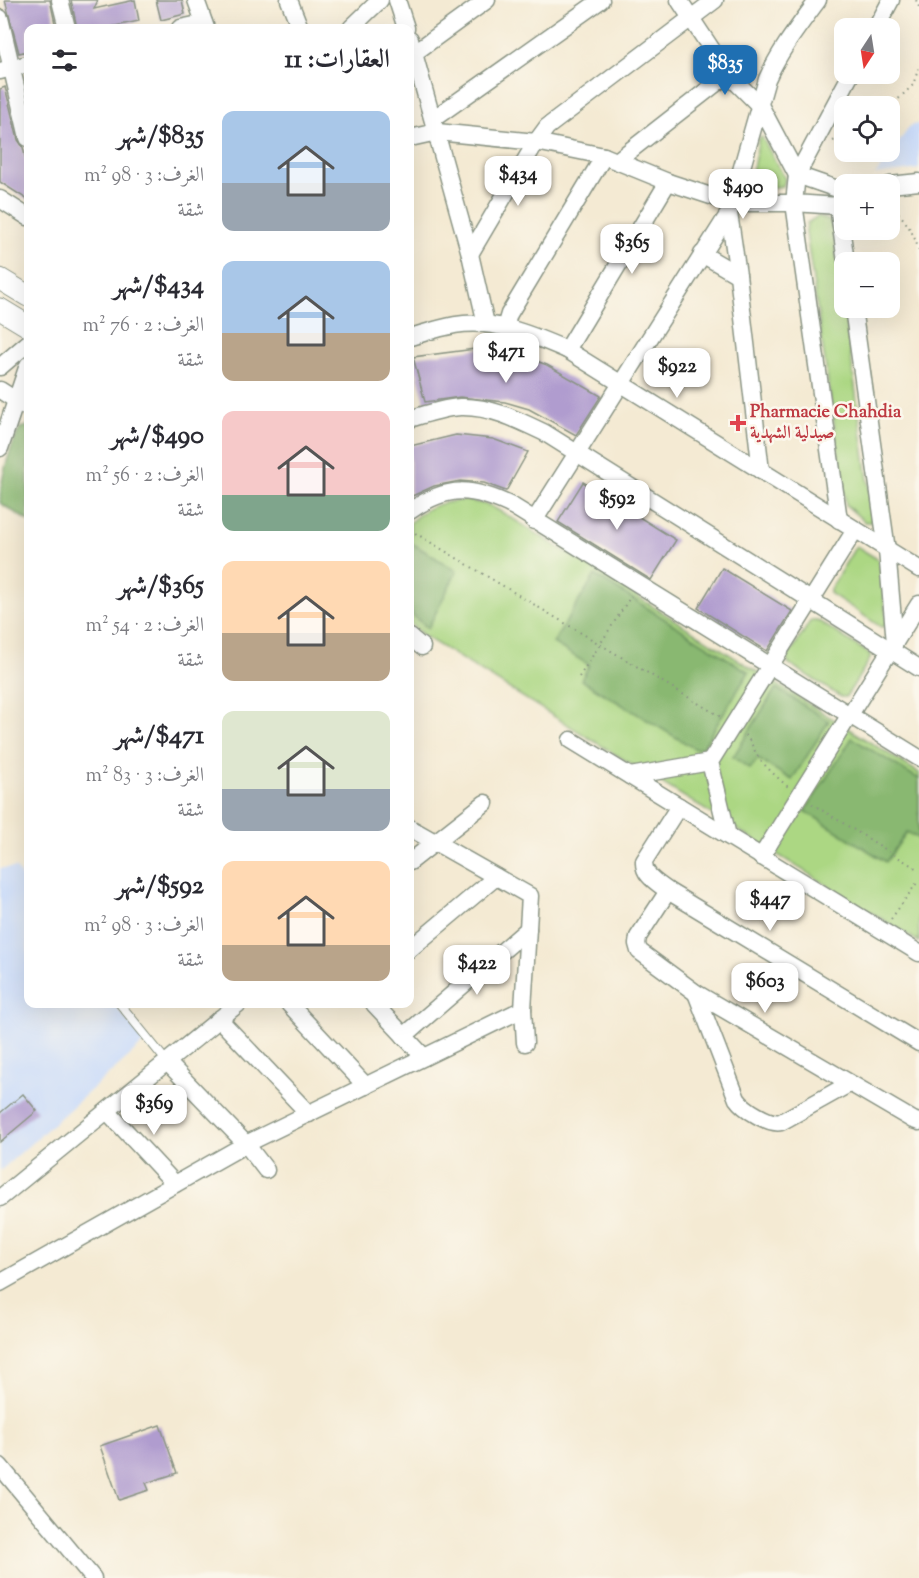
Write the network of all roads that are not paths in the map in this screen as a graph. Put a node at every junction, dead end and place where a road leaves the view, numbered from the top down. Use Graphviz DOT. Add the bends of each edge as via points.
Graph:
graph roads {
  1 [pos="60,0"];
  2 [pos="196,0"];
  3 [pos="289,0"];
  4 [pos="380,0"];
  5 [pos="397,0"];
  6 [pos="487,0"];
  7 [pos="601,0"];
  8 [pos="679,0"];
  9 [pos="715,0"];
  10 [pos="818,0"];
  11 [pos="891,0"];
  12 [pos="0,18"];
  13 [pos="690,18"];
  14 [pos="881,18"];
  15 [pos="66,24"];
  16 [pos="204,24"];
  17 [pos="298,24"];
  18 [pos="355,24"];
  19 [pos="405,24"];
  20 [pos="414,45"];
  21 [pos="414,53"];
  22 [pos="14,68"];
  23 [pos="728,74"];
  24 [pos="846,84"];
  25 [pos="761,107"];
  26 [pos="24,118"];
  27 [pos="435,126"];
  28 [pos="414,136"];
  29 [pos="536,142"];
  30 [pos="611,158"];
  31 [pos="797,176"];
  32 [pos="668,182"];
  33 [pos="919,182"];
  34 [pos="900,185"];
  35 [pos="834,192"];
  36 [pos="834,197"];
  37 [pos="0,199"];
  38 [pos="794,203"];
  39 [pos="731,208"];
  40 [pos="24,214"];
  41 [pos="470,254"];
  42 [pos="702,254"];
  43 [pos="738,275"];
  44 [pos="0,279"];
  45 [pos="24,294"];
  46 [pos="0,309"];
  47 [pos="854,318"];
  48 [pos="24,324"];
  49 [pos="486,324"];
  50 [pos="505,327"];
  51 [pos="414,336"];
  52 [pos="24,346"];
  53 [pos="567,350"];
  54 [pos="0,367"];
  55 [pos="621,384"];
  56 [pos="0,390"];
  57 [pos="22,404"];
  58 [pos="414,414"];
  59 [pos="0,448"];
  60 [pos="577,453"];
  61 [pos="761,471"];
  62 [pos="414,508"];
  63 [pos="839,520"];
  64 [pos="534,521"];
  65 [pos="855,530"];
  66 [pos="887,550"];
  67 [pos="919,569"];
  68 [pos="811,600"];
  69 [pos="919,604"];
  70 [pos="893,646"];
  71 [pos="770,666"];
  72 [pos="919,668"];
  73 [pos="850,715"];
  74 [pos="571,740"];
  75 [pos="919,758"];
  76 [pos="710,762"];
  77 [pos="630,776"];
  78 [pos="485,803"];
  79 [pos="679,806"];
  80 [pos="414,830"];
  81 [pos="728,836"];
  82 [pos="434,842"];
  83 [pos="761,856"];
  84 [pos="414,859"];
  85 [pos="496,877"];
  86 [pos="668,891"];
  87 [pos="528,929"];
  88 [pos="414,946"];
  89 [pos="919,953"];
  90 [pos="696,993"];
  91 [pos="123,1008"];
  92 [pos="233,1008"];
  93 [pos="293,1008"];
  94 [pos="378,1008"];
  95 [pos="523,1009"];
  96 [pos="219,1019"];
  97 [pos="404,1036"];
  98 [pos="525,1043"];
  99 [pos="919,1043"];
  100 [pos="424,1057"];
  101 [pos="167,1062"];
  102 [pos="849,1084"];
  103 [pos="366,1086"];
  104 [pos="107,1111"];
  105 [pos="309,1114"];
  106 [pos="919,1122"];
  107 [pos="246,1144"];
  108 [pos="266,1170"];
  109 [pos="175,1184"];
  110 [pos="0,1198"];
  111 [pos="0,1283"];
  112 [pos="0,1466"];
  113 [pos="93,1578"];
  1 -- 15 [label="street"];
  2 -- 16 [label="street"];
  3 -- 17 [label="street"];
  4 -- 18 [label="street"];
  5 -- 19 [label="street"];
  6 -- 20 [label="street"];
  7 -- 27 [label="street"];
  8 -- 13 [label="street"];
  9 -- 13 [label="street"];
  10 -- 25 [label="street" via="776,59"];
  11 -- 14 [label="street"];
  12 -- 22 [label="street"];
  13 -- 23 [label="street"];
  13 -- 29 [label="street" via="547,127"];
  21 -- 27 [label="street"];
  22 -- 26 [label="street"];
  23 -- 25 [label="street"];
  23 -- 30 [label="street"];
  24 -- 31 [label="street"];
  25 -- 31 [label="street"];
  25 -- 39 [label="street"];
  27 -- 28 [label="street"];
  27 -- 29 [label="street"];
  27 -- 41 [label="street"];
  29 -- 30 [label="street"];
  29 -- 41 [label="street"];
  30 -- 32 [label="street"];
  30 -- 50 [label="street" via="509,314"];
  31 -- 35 [label="street"];
  31 -- 38 [label="street"];
  32 -- 39 [label="street"];
  32 -- 53 [label="street"];
  33 -- 34 [label="street"];
  36 -- 38 [label="street"];
  37 -- 40 [label="street"];
  38 -- 39 [label="street"];
  38 -- 63 [label="street"];
  39 -- 42 [label="street"];
  39 -- 43 [label="street"];
  41 -- 49 [label="street"];
  42 -- 43 [label="street"];
  42 -- 55 [label="street"];
  43 -- 61 [label="street"];
  44 -- 45 [label="street"];
  46 -- 48 [label="street"];
  47 -- 66 [label="street"];
  49 -- 50 [label="street"];
  49 -- 51 [label="street" via="456,325"];
  50 -- 53 [label="street"];
  52 -- 54 [label="street"];
  53 -- 55 [label="street"];
  55 -- 60 [label="street"];
  55 -- 61 [label="street"];
  56 -- 57 [label="street"];
  57 -- 59 [label="street"];
  58 -- 60 [label="street" via="459,407 484,409 512,417"];
  60 -- 64 [label="street"];
  60 -- 68 [label="street"];
  61 -- 63 [label="street"];
  62 -- 64 [label="street" via="434,496 462,491 489,495"];
  63 -- 65 [label="street"];
  64 -- 71 [label="street"];
  65 -- 66 [label="street"];
  65 -- 68 [label="street"];
  66 -- 67 [label="street"];
  66 -- 70 [label="street"];
  68 -- 70 [label="street"];
  68 -- 71 [label="street"];
  69 -- 70 [label="street"];
  70 -- 72 [label="street"];
  70 -- 73 [label="street"];
  71 -- 73 [label="street"];
  71 -- 76 [label="street"];
  73 -- 75 [label="street"];
  73 -- 83 [label="street"];
  74 -- 77 [label="street"];
  76 -- 77 [label="street"];
  76 -- 81 [label="street"];
  77 -- 79 [label="street"];
  78 -- 82 [label="street"];
  79 -- 81 [label="street"];
  79 -- 86 [label="street" via="644,861 648,875"];
  80 -- 82 [label="street"];
  81 -- 83 [label="street"];
  82 -- 84 [label="street"];
  82 -- 85 [label="street"];
  83 -- 89 [label="street"];
  85 -- 87 [label="street" via="530,896"];
  85 -- 88 [label="street"];
  86 -- 90 [label="street" via="638,937 638,948"];
  86 -- 99 [label="street"];
  87 -- 95 [label="street"];
  87 -- 97 [label="street"];
  90 -- 102 [label="street"];
  90 -- 102 [label="street" via="737,1099 770,1121 782,1122"];
  91 -- 101 [label="lane"];
  92 -- 96 [label="street"];
  93 -- 103 [label="street"];
  94 -- 97 [label="street"];
  95 -- 98 [label="street"];
  95 -- 100 [label="street"];
  96 -- 101 [label="street"];
  96 -- 105 [label="street"];
  97 -- 100 [label="street"];
  100 -- 103 [label="street"];
  101 -- 104 [label="street"];
  101 -- 107 [label="street"];
  102 -- 106 [label="street"];
  103 -- 105 [label="street"];
  104 -- 109 [label="street"];
  104 -- 110 [label="street"];
  105 -- 107 [label="street"];
  107 -- 108 [label="street"];
  107 -- 109 [label="street"];
  109 -- 111 [label="street"];
  112 -- 113 [label="street"];
}
